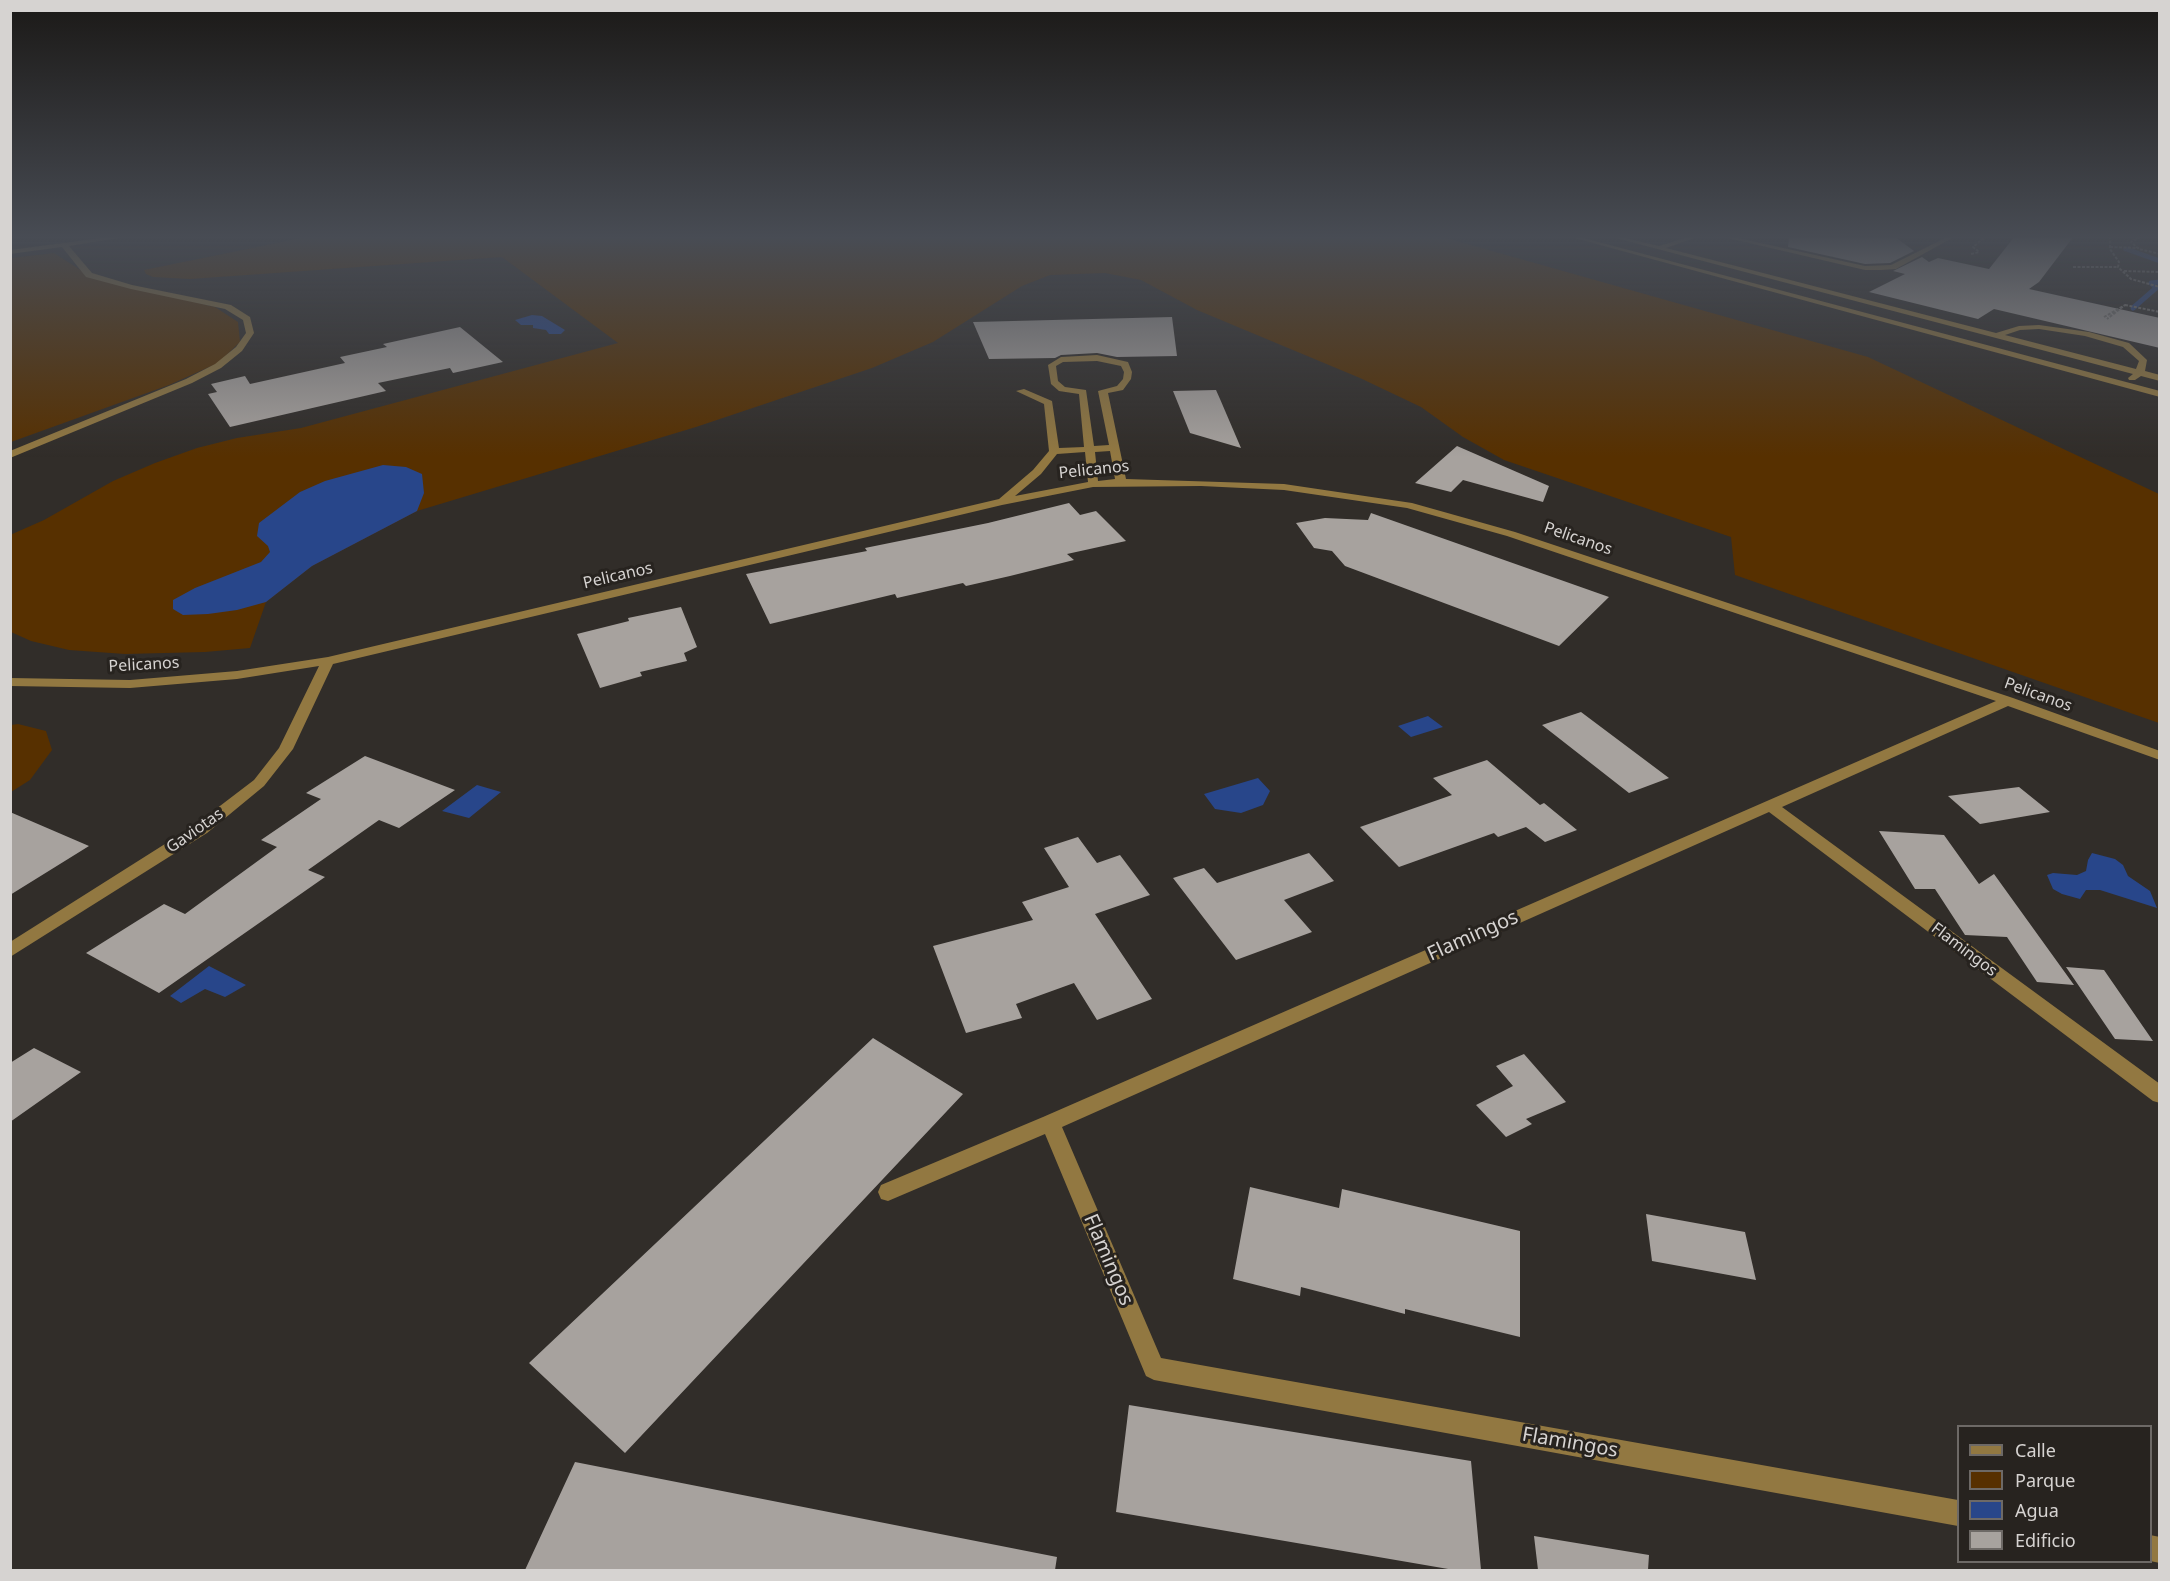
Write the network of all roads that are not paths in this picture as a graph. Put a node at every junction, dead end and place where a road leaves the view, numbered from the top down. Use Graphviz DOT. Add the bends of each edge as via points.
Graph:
graph roads {
  1 [pos="231,310"];
  2 [pos="1847,310"];
  3 [pos="1894,310"];
  4 [pos="1948,324"];
  5 [pos="2006,331"];
  6 [pos="1934,333"];
  7 [pos="1995,336"];
  8 [pos="1980,346"];
  9 [pos="2140,373"];
  10 [pos="2160,378"];
  11 [pos="2123,384"];
  12 [pos="1021,391"];
  13 [pos="1103,391"];
  14 [pos="1083,392"];
  15 [pos="2160,394"];
  16 [pos="1114,448"];
  17 [pos="1088,449"];
  18 [pos="1054,451"];
  19 [pos="10,455"];
  20 [pos="1120,482"];
  21 [pos="1093,484"];
  22 [pos="1002,502"];
  23 [pos="328,661"];
  24 [pos="10,682"];
  25 [pos="2007,701"];
  26 [pos="2160,756"];
  27 [pos="1769,805"];
  28 [pos="10,951"];
  29 [pos="2160,1095"];
  30 [pos="1050,1123"];
  31 [pos="888,1192"];
  32 [pos="1957,1514"];
  1 -- 19 [label="street" via="247,319 250,333 239,349 218,366"];
  2 -- 6 [label="street"];
  3 -- 4 [label="street"];
  4 -- 5 [label="street" via="1961,318"];
  4 -- 6 [label="street"];
  4 -- 7 [label="street"];
  5 -- 7 [label="street"];
  5 -- 9 [label="street" via="2062,330 2126,345 2144,360"];
  6 -- 8 [label="street"];
  7 -- 8 [label="street"];
  7 -- 9 [label="street"];
  8 -- 11 [label="street"];
  9 -- 10 [label="street"];
  9 -- 11 [label="street"];
  11 -- 15 [label="street"];
  12 -- 18 [label="street" via="1049,403"];
  13 -- 14 [label="street"];
  13 -- 14 [label="street" via="1120,388 1127,378 1125,364 1097,358 1061,360 1052,365 1054,382 1062,389"];
  13 -- 16 [label="street"];
  14 -- 17 [label="street"];
  16 -- 17 [label="street"];
  16 -- 20 [label="street"];
  17 -- 18 [label="street"];
  17 -- 21 [label="street"];
  18 -- 22 [label="street" via="1037,472"];
  20 -- 21 [label="street, Pelicanos"];
  20 -- 25 [label="street, Pelicanos" via="1284,487 1408,505 1511,534"];
  21 -- 22 [label="street, Pelicanos"];
  22 -- 23 [label="street, Pelicanos"];
  23 -- 24 [label="street, Pelicanos" via="237,675 129,684"];
  23 -- 28 [label="street, Gaviotas" via="286,748 258,783 201,829"];
  25 -- 26 [label="street, Pelicanos"];
  25 -- 27 [label="street, Flamingos"];
  27 -- 29 [label="street, Flamingos"];
  27 -- 30 [label="street, Flamingos"];
  30 -- 31 [label="street"];
  30 -- 32 [label="street, Flamingos" via="1154,1368"];
}
